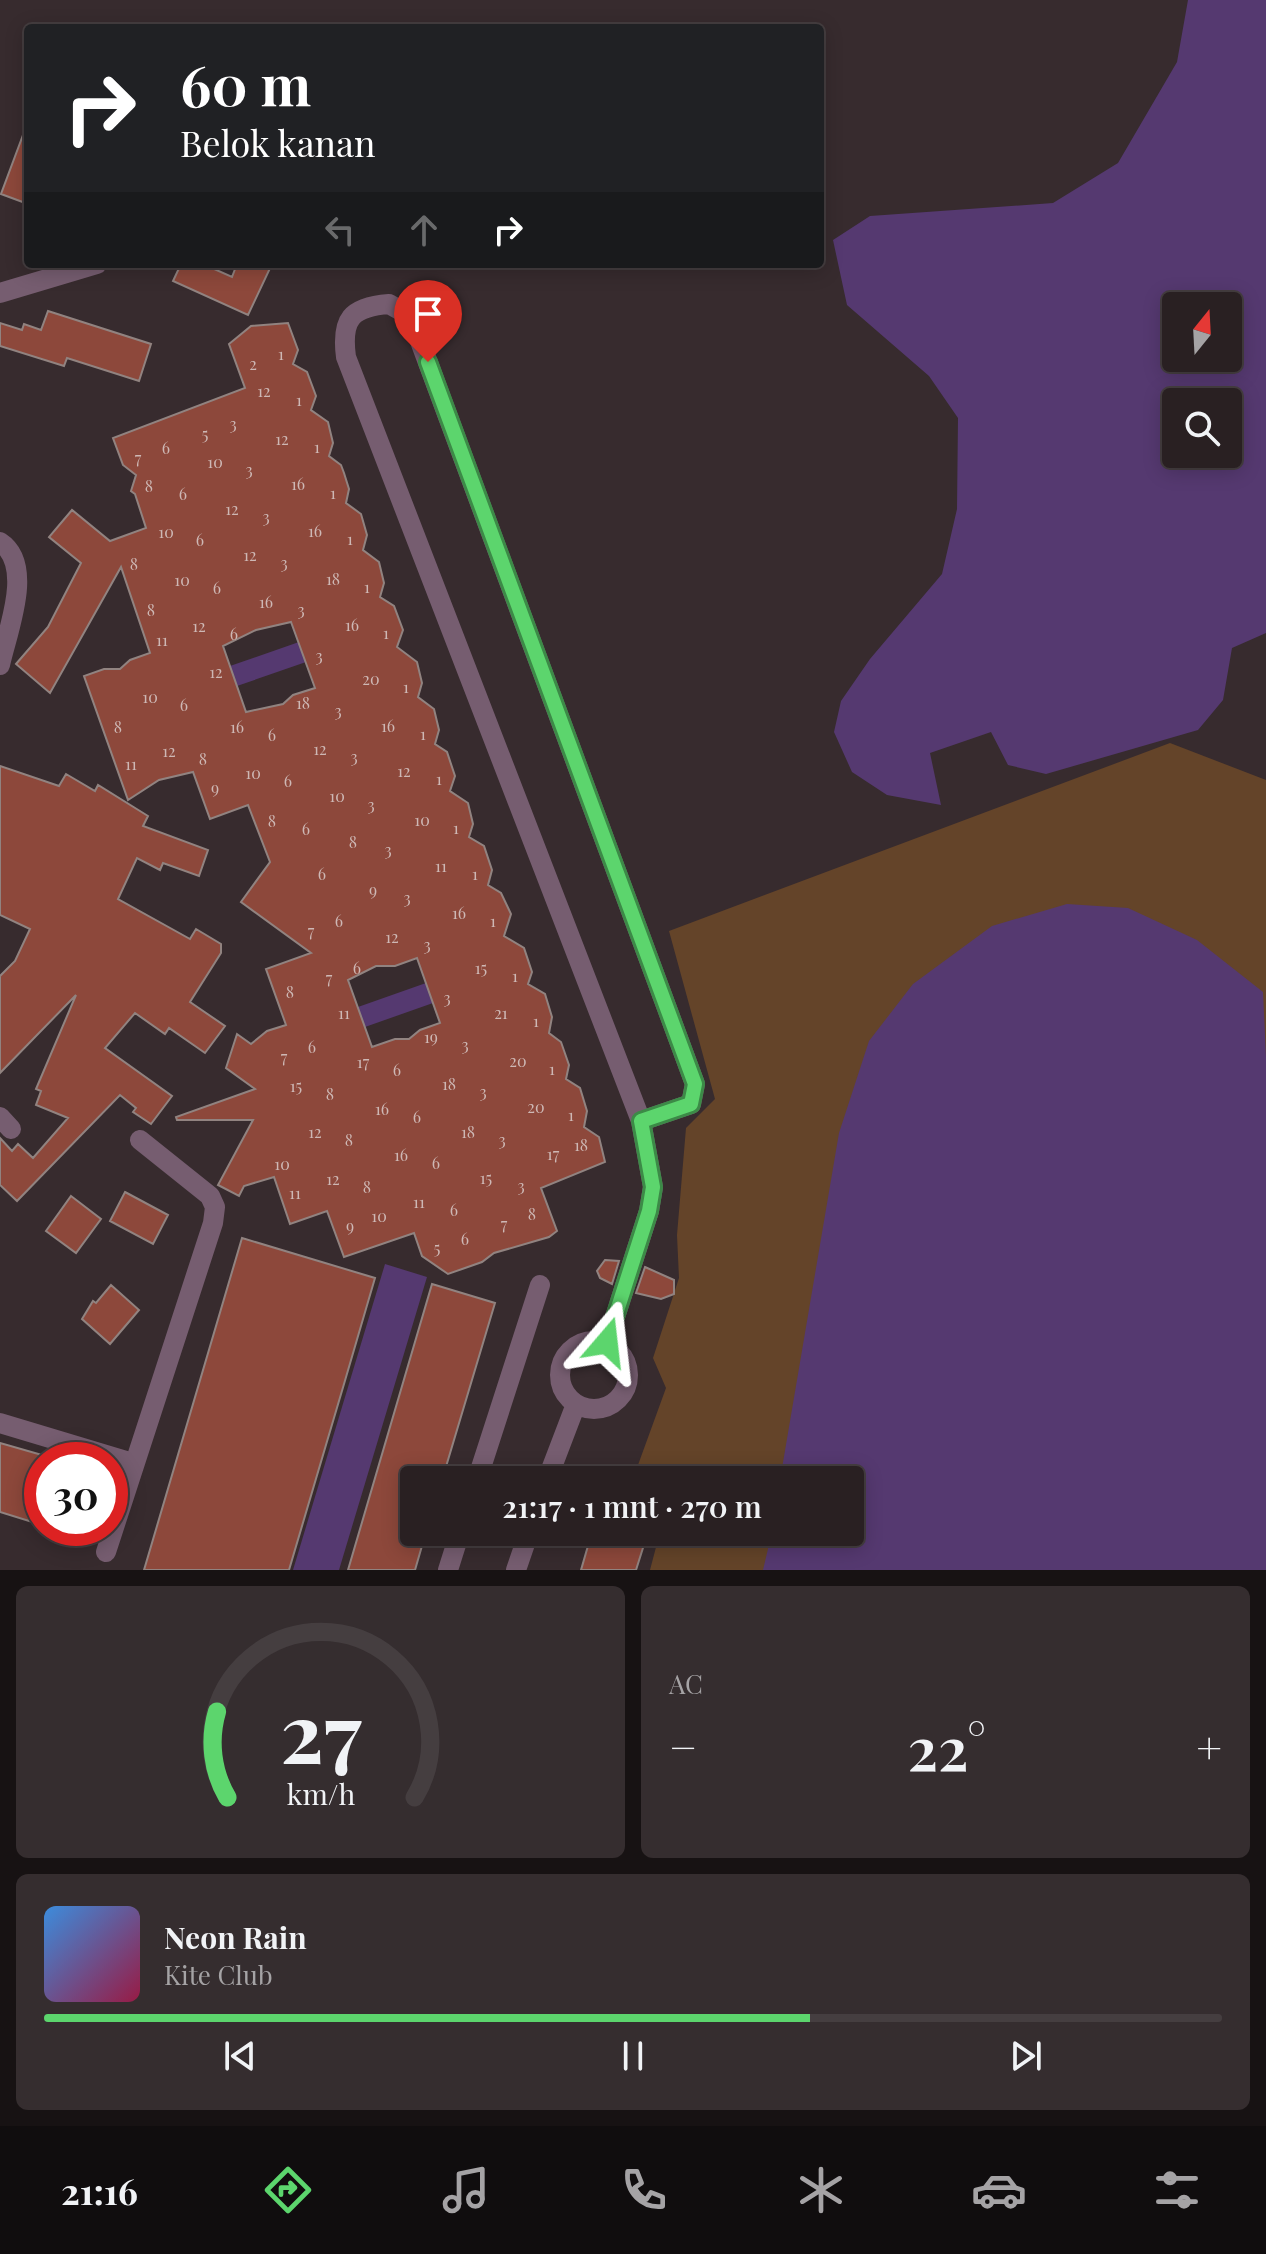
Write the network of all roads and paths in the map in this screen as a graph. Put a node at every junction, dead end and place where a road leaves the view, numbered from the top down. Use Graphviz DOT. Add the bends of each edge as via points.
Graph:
graph roads {
  1 [pos="60,271"];
  2 [pos="0,293"];
  3 [pos="0,542"];
  4 [pos="0,665"];
  5 [pos="641,1121"];
  6 [pos="140,1140"];
  7 [pos="540,1285"];
  8 [pos="607,1342"];
  9 [pos="576,1404"];
  10 [pos="0,1423"];
  11 [pos="133,1463"];
  12 [pos="482,1466"];
  13 [pos="552,1466"];
  14 [pos="456,1546"];
  15 [pos="524,1546"];
  16 [pos="106,1552"];
  17 [pos="448,1570"];
  18 [pos="516,1570"];
  1 -- 2 [label="street"];
  3 -- 4 [label="street" via="16,561 17,582"];
  5 -- 5 [label="street" via="346,357 342,334 350,317 367,306 389,304 405,313 417,333 695,1084 691,1104"];
  5 -- 8 [label="street" via="653,1187"];
  6 -- 11 [label="street" via="210,1196 215,1207"];
  7 -- 12 [label="street"];
  8 -- 9 [label="street" via="574,1346 563,1359 564,1392"];
  8 -- 9 [label="street" via="625,1357 629,1380 619,1400 598,1409"];
  9 -- 13 [label="street"];
  10 -- 11 [label="street"];
  11 -- 16 [label="street"];
  14 -- 17 [label="street"];
  15 -- 18 [label="street"];
}
